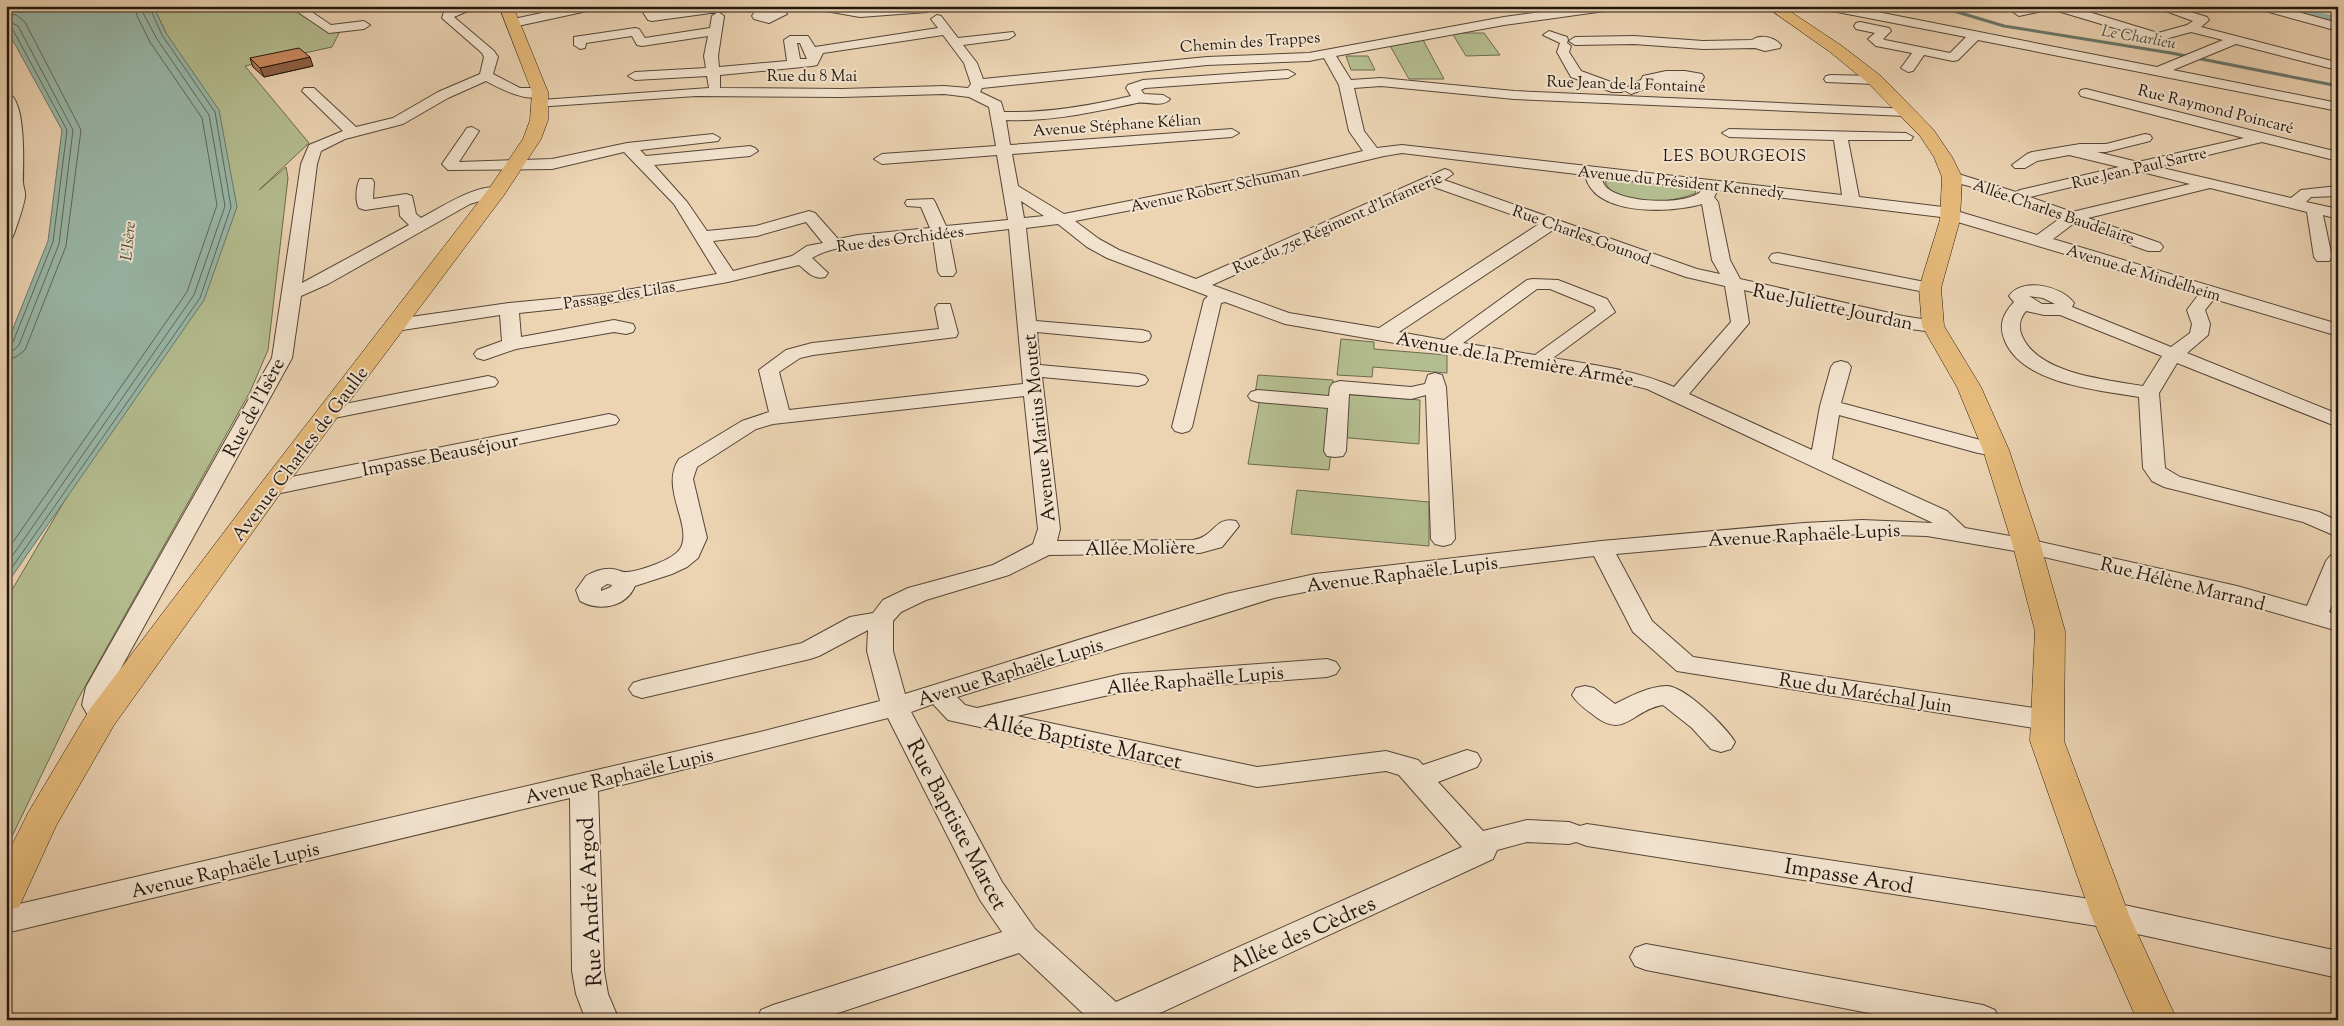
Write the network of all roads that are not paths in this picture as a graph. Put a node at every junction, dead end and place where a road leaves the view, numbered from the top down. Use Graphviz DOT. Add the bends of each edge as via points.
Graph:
graph roads {
  1 [pos="295,6"];
  2 [pos="473,6"];
  3 [pos="592,6"];
  4 [pos="740,6"];
  5 [pos="820,6"];
  6 [pos="826,6"];
  7 [pos="1612,6"];
  8 [pos="1827,6"];
  9 [pos="2047,6"];
  10 [pos="2054,6"];
  11 [pos="2158,6"];
  12 [pos="2262,6"];
  13 [pos="2300,6"];
  14 [pos="719,7"];
  15 [pos="926,7"];
  16 [pos="1778,7"];
  17 [pos="1854,11"];
  18 [pos="2019,12"];
  19 [pos="671,14"];
  20 [pos="509,15"];
  21 [pos="2338,16"];
  22 [pos="2072,24"];
  23 [pos="364,26"];
  24 [pos="2338,27"];
  25 [pos="2191,28"];
  26 [pos="717,31"];
  27 [pos="946,31"];
  28 [pos="2147,34"];
  29 [pos="1009,35"];
  30 [pos="1549,35"];
  31 [pos="1975,35"];
  32 [pos="2234,40"];
  33 [pos="955,42"];
  34 [pos="1567,42"];
  35 [pos="1756,44"];
  36 [pos="580,45"];
  37 [pos="1920,51"];
  38 [pos="1328,54"];
  39 [pos="814,58"];
  40 [pos="1295,59"];
  41 [pos="2338,63"];
  42 [pos="794,64"];
  43 [pos="1908,68"];
  44 [pos="1338,71"];
  45 [pos="2160,71"];
  46 [pos="712,72"];
  47 [pos="1288,74"];
  48 [pos="486,76"];
  49 [pos="635,76"];
  50 [pos="1831,79"];
  51 [pos="1874,80"];
  52 [pos="1301,81"];
  53 [pos="1648,82"];
  54 [pos="1346,84"];
  55 [pos="975,89"];
  56 [pos="309,91"];
  57 [pos="714,92"];
  58 [pos="2086,93"];
  59 [pos="1802,94"];
  60 [pos="1627,95"];
  61 [pos="6,96"];
  62 [pos="541,98"];
  63 [pos="1139,98"];
  64 [pos="1163,99"];
  65 [pos="2338,107"];
  66 [pos="1813,108"];
  67 [pos="1906,112"];
  68 [pos="1000,116"];
  69 [pos="472,131"];
  70 [pos="354,133"];
  71 [pos="1232,133"];
  72 [pos="1729,133"];
  73 [pos="1840,134"];
  74 [pos="1906,137"];
  75 [pos="713,138"];
  76 [pos="2145,138"];
  77 [pos="2260,138"];
  78 [pos="627,148"];
  79 [pos="1004,150"];
  80 [pos="1411,150"];
  81 [pos="2072,150"];
  82 [pos="750,151"];
  83 [pos="1374,153"];
  84 [pos="2338,157"];
  85 [pos="1477,158"];
  86 [pos="882,159"];
  87 [pos="643,161"];
  88 [pos="2020,165"];
  89 [pos="515,166"];
  90 [pos="2141,167"];
  91 [pos="1593,171"];
  92 [pos="1952,177"];
  93 [pos="1431,181"];
  94 [pos="366,182"];
  95 [pos="2210,184"];
  96 [pos="1009,187"];
  97 [pos="498,190"];
  98 [pos="1708,191"];
  99 [pos="2338,192"];
  100 [pos="2019,198"];
  101 [pos="1852,200"];
  102 [pos="913,203"];
  103 [pos="2294,204"];
  104 [pos="2316,209"];
  105 [pos="1951,214"];
  106 [pos="2338,214"];
  107 [pos="2072,217"];
  108 [pos="1061,219"];
  109 [pos="1552,223"];
  110 [pos="419,225"];
  111 [pos="1017,225"];
  112 [pos="940,232"];
  113 [pos="6,234"];
  114 [pos="701,237"];
  115 [pos="2040,241"];
  116 [pos="834,246"];
  117 [pos="2154,247"];
  118 [pos="2323,257"];
  119 [pos="802,258"];
  120 [pos="1778,258"];
  121 [pos="947,272"];
  122 [pos="819,273"];
  123 [pos="728,277"];
  124 [pos="1197,285"];
  125 [pos="1734,285"];
  126 [pos="1930,288"];
  127 [pos="292,292"];
  128 [pos="2210,292"];
  129 [pos="1225,296"];
  130 [pos="509,308"];
  131 [pos="944,308"];
  132 [pos="396,325"];
  133 [pos="1027,326"];
  134 [pos="1933,326"];
  135 [pos="626,328"];
  136 [pos="2338,330"];
  137 [pos="1384,334"];
  138 [pos="1142,336"];
  139 [pos="512,344"];
  140 [pos="1447,346"];
  141 [pos="484,354"];
  142 [pos="2172,355"];
  143 [pos="1541,362"];
  144 [pos="1841,367"];
  145 [pos="1032,379"];
  146 [pos="1138,380"];
  147 [pos="488,382"];
  148 [pos="2149,393"];
  149 [pos="1677,395"];
  150 [pos="1258,396"];
  151 [pos="1338,402"];
  152 [pos="1830,406"];
  153 [pos="329,413"];
  154 [pos="780,417"];
  155 [pos="609,420"];
  156 [pos="2338,421"];
  157 [pos="1182,427"];
  158 [pos="1996,450"];
  159 [pos="1335,451"];
  160 [pos="1820,463"];
  161 [pos="271,488"];
  162 [pos="1228,526"];
  163 [pos="2338,530"];
  164 [pos="1956,532"];
  165 [pos="1443,539"];
  166 [pos="2027,546"];
  167 [pos="1044,548"];
  168 [pos="1601,548"];
  169 [pos="2338,561"];
  170 [pos="624,582"];
  171 [pos="881,620"];
  172 [pos="2327,620"];
  173 [pos="1686,664"];
  174 [pos="1327,668"];
  175 [pos="642,689"];
  176 [pos="938,693"];
  177 [pos="1585,695"];
  178 [pos="1668,695"];
  179 [pos="895,707"];
  180 [pos="102,718"];
  181 [pos="977,718"];
  182 [pos="2047,720"];
  183 [pos="1721,742"];
  184 [pos="1467,760"];
  185 [pos="1419,778"];
  186 [pos="584,783"];
  187 [pos="1477,844"];
  188 [pos="6,896"];
  189 [pos="2110,915"];
  190 [pos="6,920"];
  191 [pos="1024,938"];
  192 [pos="1646,957"];
  193 [pos="2338,965"];
  194 [pos="1113,1019"];
  195 [pos="603,1020"];
  196 [pos="774,1020"];
  197 [pos="1984,1020"];
  198 [pos="2157,1020"];
  1 -- 23 [label="street" via="329,29"];
  2 -- 48 [label="street" via="452,13 448,18 488,51 491,57"];
  3 -- 20 [label="street"];
  4 -- 14 [label="street"];
  5 -- 6 [label="street"];
  6 -- 15 [label="street" via="860,13"];
  7 -- 38 [label="street, Chemin des Trappes" via="1504,21"];
  8 -- 17 [label="street"];
  9 -- 18 [label="street"];
  10 -- 28 [label="street"];
  11 -- 25 [label="street" via="2204,20"];
  12 -- 24 [label="street"];
  13 -- 21 [label="street"];
  14 -- 19 [label="street"];
  14 -- 26 [label="street"];
  15 -- 27 [label="street"];
  16 -- 51 [label="main road"];
  17 -- 31 [label="street"];
  17 -- 37 [label="street" via="1844,19 1885,31 1874,39"];
  20 -- 62 [label="main road"];
  22 -- 28 [label="street"];
  25 -- 28 [label="street" via="2164,37"];
  25 -- 32 [label="street"];
  26 -- 36 [label="street" via="642,42 635,32 579,40"];
  26 -- 46 [label="street" via="711,56"];
  27 -- 33 [label="street"];
  27 -- 39 [label="street" via="818,50"];
  29 -- 33 [label="street"];
  30 -- 34 [label="street"];
  31 -- 37 [label="street" via="1953,57"];
  31 -- 45 [label="street"];
  32 -- 41 [label="street" via="2333,65"];
  32 -- 45 [label="street"];
  33 -- 55 [label="street" via="970,63"];
  34 -- 35 [label="street" via="1634,40 1703,46"];
  34 -- 60 [label="street" via="1563,52 1576,74"];
  37 -- 43 [label="street"];
  38 -- 40 [label="street, Chemin des Trappes"];
  38 -- 44 [label="street"];
  39 -- 42 [label="street" via="812,62"];
  39 -- 42 [label="street" via="804,39 790,40"];
  40 -- 44 [label="street"];
  40 -- 47 [label="street"];
  40 -- 55 [label="street, Chemin des Trappes" via="1188,62"];
  42 -- 46 [label="street"];
  44 -- 54 [label="street"];
  45 -- 65 [label="street"];
  46 -- 49 [label="street"];
  46 -- 57 [label="street"];
  47 -- 52 [label="street"];
  47 -- 63 [label="street" via="1143,84 1133,88"];
  48 -- 62 [label="street, Rue du 8 Mai" via="517,92"];
  48 -- 70 [label="street, Rue de l'Isère" via="443,95 402,119"];
  50 -- 51 [label="street"];
  51 -- 67 [label="main road"];
  53 -- 60 [label="street" via="1636,85"];
  54 -- 60 [label="street, Rue Jean de la Fontaine" via="1390,83 1506,95"];
  54 -- 83 [label="street" via="1352,118 1364,146"];
  55 -- 57 [label="street, Rue du 8 Mai"];
  55 -- 68 [label="street, Rue du 8 Mai" via="996,105"];
  56 -- 70 [label="street"];
  57 -- 62 [label="street, Rue du 8 Mai"];
  58 -- 77 [label="street, Rue Raymond Poincaré"];
  59 -- 66 [label="street"];
  60 -- 66 [label="street, Rue Jean de la Fontaine"];
  61 -- 113 [label="street" via="14,120 15,186 18,195"];
  62 -- 89 [label="main road, Avenue Charles de Gaulle" via="539,120 532,139"];
  63 -- 64 [label="street"];
  63 -- 68 [label="street" via="1089,111"];
  66 -- 67 [label="street, Rue Jean de la Fontaine"];
  67 -- 92 [label="main road" via="1927,133"];
  68 -- 79 [label="street"];
  69 -- 89 [label="street" via="450,164 453,167"];
  70 -- 127 [label="street, Rue de l'Isère" via="322,143 312,153"];
  71 -- 79 [label="street, Avenue Stéphane Kélian"];
  72 -- 73 [label="street"];
  73 -- 74 [label="street"];
  73 -- 101 [label="street"];
  75 -- 78 [label="street"];
  76 -- 81 [label="street" via="2106,148"];
  77 -- 84 [label="street, Rue Raymond Poincaré"];
  77 -- 90 [label="street, Rue Jean Paul Sartre"];
  78 -- 87 [label="street"];
  78 -- 89 [label="street" via="552,164"];
  79 -- 86 [label="street, Avenue Stéphane Kélian"];
  79 -- 96 [label="street"];
  80 -- 83 [label="street, Avenue Robert Schuman"];
  80 -- 85 [label="street, Avenue du Président Kennedy"];
  81 -- 88 [label="street" via="2032,157"];
  81 -- 90 [label="street"];
  82 -- 87 [label="street"];
  83 -- 108 [label="street, Avenue Robert Schuman" via="1255,181"];
  85 -- 91 [label="street, Avenue du Président Kennedy"];
  85 -- 93 [label="street, Rue du 75e Régiment d'Infanterie"];
  87 -- 114 [label="street" via="679,203"];
  89 -- 97 [label="main road, Avenue Charles de Gaulle"];
  90 -- 95 [label="street"];
  90 -- 100 [label="street, Rue Jean Paul Sartre" via="2026,193"];
  91 -- 98 [label="street, Avenue du Président Kennedy"];
  91 -- 98 [label="street" via="1599,190 1620,200 1652,206 1676,205"];
  92 -- 100 [label="street, Allée Charles Baudelaire"];
  92 -- 105 [label="main road"];
  93 -- 109 [label="street, Rue Charles Gounod"];
  93 -- 124 [label="street, Rue du 75e Régiment d'Infanterie"];
  94 -- 110 [label="street" via="365,205 406,199 408,216"];
  95 -- 103 [label="street"];
  95 -- 107 [label="street"];
  96 -- 108 [label="street, Avenue de la Première Armée"];
  96 -- 111 [label="street, Avenue Marius Moutet"];
  97 -- 110 [label="street" via="476,195"];
  97 -- 132 [label="main road, Avenue Charles de Gaulle"];
  98 -- 101 [label="street, Avenue du Président Kennedy"];
  98 -- 125 [label="street" via="1721,260"];
  99 -- 103 [label="street" via="2307,193"];
  100 -- 107 [label="street, Allée Charles Baudelaire"];
  101 -- 105 [label="street, Avenue du Président Kennedy"];
  102 -- 112 [label="street" via="927,202"];
  103 -- 104 [label="street"];
  104 -- 106 [label="street"];
  104 -- 118 [label="street"];
  105 -- 115 [label="street, Avenue de Mindelheim"];
  105 -- 126 [label="main road"];
  107 -- 115 [label="street"];
  107 -- 117 [label="street, Allée Charles Baudelaire"];
  108 -- 111 [label="street, Avenue Robert Schuman"];
  108 -- 124 [label="street, Avenue de la Première Armée" via="1114,254"];
  109 -- 125 [label="street, Rue Charles Gounod"];
  109 -- 137 [label="street"];
  110 -- 127 [label="street" via="305,289"];
  111 -- 112 [label="street, Rue des Orchidées"];
  111 -- 133 [label="street, Avenue Marius Moutet"];
  112 -- 116 [label="street, Rue des Orchidées" via="858,240"];
  112 -- 121 [label="street"];
  114 -- 116 [label="street" via="765,229 809,216"];
  114 -- 123 [label="street"];
  115 -- 128 [label="street, Avenue de Mindelheim"];
  116 -- 119 [label="street, Rue des Orchidées" via="813,250"];
  119 -- 122 [label="street"];
  119 -- 123 [label="street, Rue des Orchidées"];
  120 -- 126 [label="street"];
  123 -- 130 [label="street, Passage des Lilas" via="604,299"];
  124 -- 129 [label="street, Avenue de la Première Armée"];
  125 -- 134 [label="street, Rue Juliette Jourdan"];
  125 -- 149 [label="street" via="1740,323"];
  126 -- 134 [label="main road"];
  127 -- 180 [label="street, Rue de l'Isère" via="282,358 108,668 94,701"];
  128 -- 136 [label="street, Avenue de Mindelheim"];
  128 -- 142 [label="street" via="2196,310 2201,324 2200,335"];
  129 -- 137 [label="street, Avenue de la Première Armée" via="1285,318"];
  129 -- 157 [label="street" via="1213,300"];
  130 -- 132 [label="street, Passage des Lilas"];
  130 -- 139 [label="street"];
  131 -- 154 [label="street" via="949,333 793,354 769,370"];
  132 -- 153 [label="main road, Avenue Charles de Gaulle"];
  133 -- 138 [label="street"];
  133 -- 145 [label="street, Avenue Marius Moutet"];
  134 -- 158 [label="main road" via="1969,388"];
  135 -- 139 [label="street" via="614,326"];
  137 -- 140 [label="street, Avenue de la Première Armée"];
  139 -- 141 [label="street"];
  140 -- 143 [label="street, Avenue de la Première Armée"];
  140 -- 143 [label="street" via="1533,284 1552,284 1601,303 1606,312 1544,356"];
  142 -- 148 [label="street"];
  142 -- 148 [label="street" via="2062,309 2044,310 2024,303 2016,311 2010,323 2013,342 2040,366 2067,377"];
  142 -- 156 [label="street"];
  143 -- 149 [label="street, Avenue de la Première Armée" via="1628,377"];
  144 -- 152 [label="street"];
  145 -- 146 [label="street"];
  145 -- 154 [label="street"];
  145 -- 167 [label="street, Avenue Marius Moutet" via="1050,529"];
  147 -- 153 [label="street"];
  148 -- 163 [label="street" via="2154,468 2160,476 2172,482 2311,517"];
  149 -- 160 [label="street, Avenue de la Première Armée"];
  150 -- 151 [label="street"];
  151 -- 159 [label="street"];
  151 -- 165 [label="street" via="1340,387 1411,393 1436,383"];
  152 -- 158 [label="street"];
  152 -- 160 [label="street"];
  153 -- 161 [label="main road, Avenue Charles de Gaulle"];
  154 -- 170 [label="street" via="749,425 688,464 682,479 695,538 690,553 664,569"];
  155 -- 161 [label="street, Impasse Beauséjour"];
  158 -- 166 [label="main road"];
  160 -- 164 [label="street, Avenue de la Première Armée" via="1939,516"];
  161 -- 180 [label="main road, Avenue Charles de Gaulle"];
  162 -- 167 [label="street, Allée Molière" via="1219,540 1193,547"];
  164 -- 166 [label="street, Avenue Raphaële Lupis"];
  164 -- 168 [label="street, Avenue Raphaële Lupis" via="1890,528 1813,530"];
  166 -- 172 [label="street, Rue Hélène Marrand" via="2237,594"];
  166 -- 182 [label="main road" via="2050,631"];
  167 -- 171 [label="street, Avenue Marius Moutet" via="1001,570 902,600 885,612"];
  168 -- 173 [label="street" via="1642,626"];
  168 -- 176 [label="street, Avenue Raphaële Lupis" via="1315,582 1274,590"];
  169 -- 172 [label="street"];
  171 -- 175 [label="street" via="859,623 810,650"];
  171 -- 179 [label="street" via="880,651"];
  173 -- 178 [label="street"];
  173 -- 182 [label="street, Rue du Maréchal Juin"];
  174 -- 181 [label="street, Allée Raphaëlle Lupis" via="1122,683"];
  176 -- 179 [label="street, Avenue Raphaële Lupis"];
  176 -- 181 [label="street, Allée Baptiste Marcet" via="957,713"];
  177 -- 178 [label="street" via="1613,717 1649,698"];
  178 -- 183 [label="street"];
  179 -- 186 [label="street, Avenue Raphaële Lupis"];
  179 -- 191 [label="street, Rue Baptiste Marcet" via="990,891"];
  180 -- 188 [label="main road, Avenue Charles de Gaulle" via="40,823"];
  181 -- 185 [label="street, Allée Baptiste Marcet" via="1257,777 1386,761 1408,767"];
  182 -- 189 [label="main road" via="2047,741"];
  184 -- 185 [label="street"];
  185 -- 187 [label="street"];
  186 -- 190 [label="street, Avenue Raphaële Lupis"];
  186 -- 195 [label="street, Rue André Argod" via="588,971 592,994"];
  187 -- 189 [label="street, Impasse Arod" via="1527,830 1578,834"];
  187 -- 194 [label="street, Allée des Cèdres" via="1483,851"];
  189 -- 193 [label="street, Impasse Arod"];
  189 -- 198 [label="main road"];
  191 -- 194 [label="street, Rue Baptiste Marcet"];
  191 -- 196 [label="street"];
  192 -- 197 [label="street"];
}
